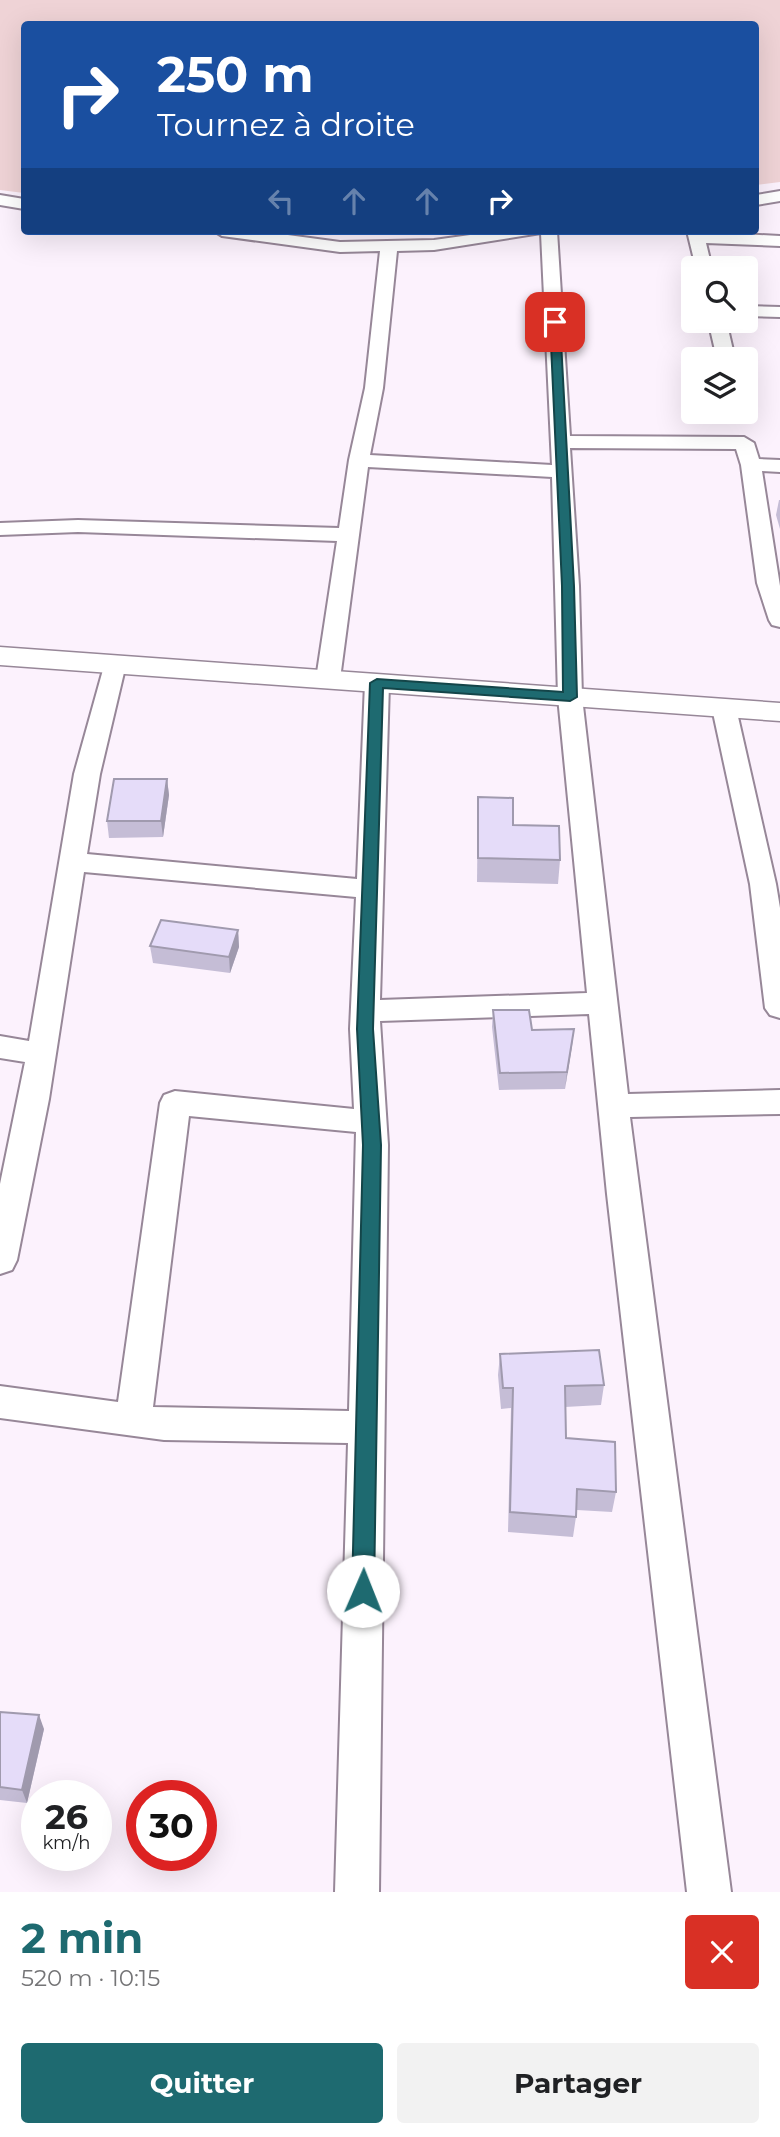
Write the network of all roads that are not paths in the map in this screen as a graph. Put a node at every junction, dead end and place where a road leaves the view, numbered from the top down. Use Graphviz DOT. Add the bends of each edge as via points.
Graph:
graph roads {
  1 [pos="780,196"];
  2 [pos="0,200"];
  3 [pos="759,200"];
  4 [pos="21,204"];
  5 [pos="252,235"];
  6 [pos="506,235"];
  7 [pos="549,235"];
  8 [pos="696,235"];
  9 [pos="708,235"];
  10 [pos="780,241"];
  11 [pos="389,246"];
  12 [pos="701,256"];
  13 [pos="758,311"];
  14 [pos="780,312"];
  15 [pos="560,442"];
  16 [pos="359,460"];
  17 [pos="751,465"];
  18 [pos="780,466"];
  19 [pos="562,472"];
  20 [pos="0,529"];
  21 [pos="349,535"];
  22 [pos="774,571"];
  23 [pos="780,620"];
  24 [pos="0,656"];
  25 [pos="114,664"];
  26 [pos="328,680"];
  27 [pos="377,683"];
  28 [pos="570,697"];
  29 [pos="724,708"];
  30 [pos="780,712"];
  31 [pos="73,862"];
  32 [pos="370,889"];
  33 [pos="603,1003"];
  34 [pos="780,1008"];
  35 [pos="366,1011"];
  36 [pos="0,1047"];
  37 [pos="41,1054"];
  38 [pos="780,1102"];
  39 [pos="614,1106"];
  40 [pos="370,1122"];
  41 [pos="0,1260"];
  42 [pos="0,1402"];
  43 [pos="133,1420"];
  44 [pos="366,1427"];
  45 [pos="357,1892"];
  46 [pos="709,1892"];
  1 -- 3 [label="street"];
  2 -- 4 [label="street"];
  5 -- 11 [label="street" via="340,247"];
  6 -- 11 [label="street"];
  7 -- 15 [label="street"];
  8 -- 12 [label="street"];
  9 -- 10 [label="street"];
  11 -- 16 [label="street" via="374,388"];
  13 -- 14 [label="street"];
  15 -- 17 [label="street" via="744,443"];
  15 -- 19 [label="street"];
  16 -- 19 [label="street"];
  16 -- 21 [label="street"];
  17 -- 18 [label="street"];
  17 -- 22 [label="street"];
  19 -- 28 [label="street"];
  20 -- 21 [label="street" via="78,526"];
  21 -- 26 [label="street"];
  22 -- 23 [label="street" via="768,583"];
  24 -- 25 [label="street"];
  25 -- 26 [label="street"];
  25 -- 31 [label="street" via="87,774"];
  26 -- 27 [label="street"];
  27 -- 28 [label="street"];
  27 -- 32 [label="street"];
  28 -- 29 [label="street"];
  28 -- 33 [label="street"];
  29 -- 30 [label="street"];
  29 -- 34 [label="street" via="763,884"];
  31 -- 32 [label="street"];
  31 -- 37 [label="street"];
  32 -- 35 [label="street"];
  33 -- 35 [label="street"];
  33 -- 39 [label="street"];
  35 -- 40 [label="street"];
  36 -- 37 [label="street"];
  37 -- 41 [label="street"];
  38 -- 39 [label="street"];
  39 -- 46 [label="street"];
  40 -- 43 [label="street" via="176,1103"];
  40 -- 44 [label="street"];
  42 -- 43 [label="street"];
  43 -- 44 [label="street"];
  44 -- 45 [label="street"];
}
